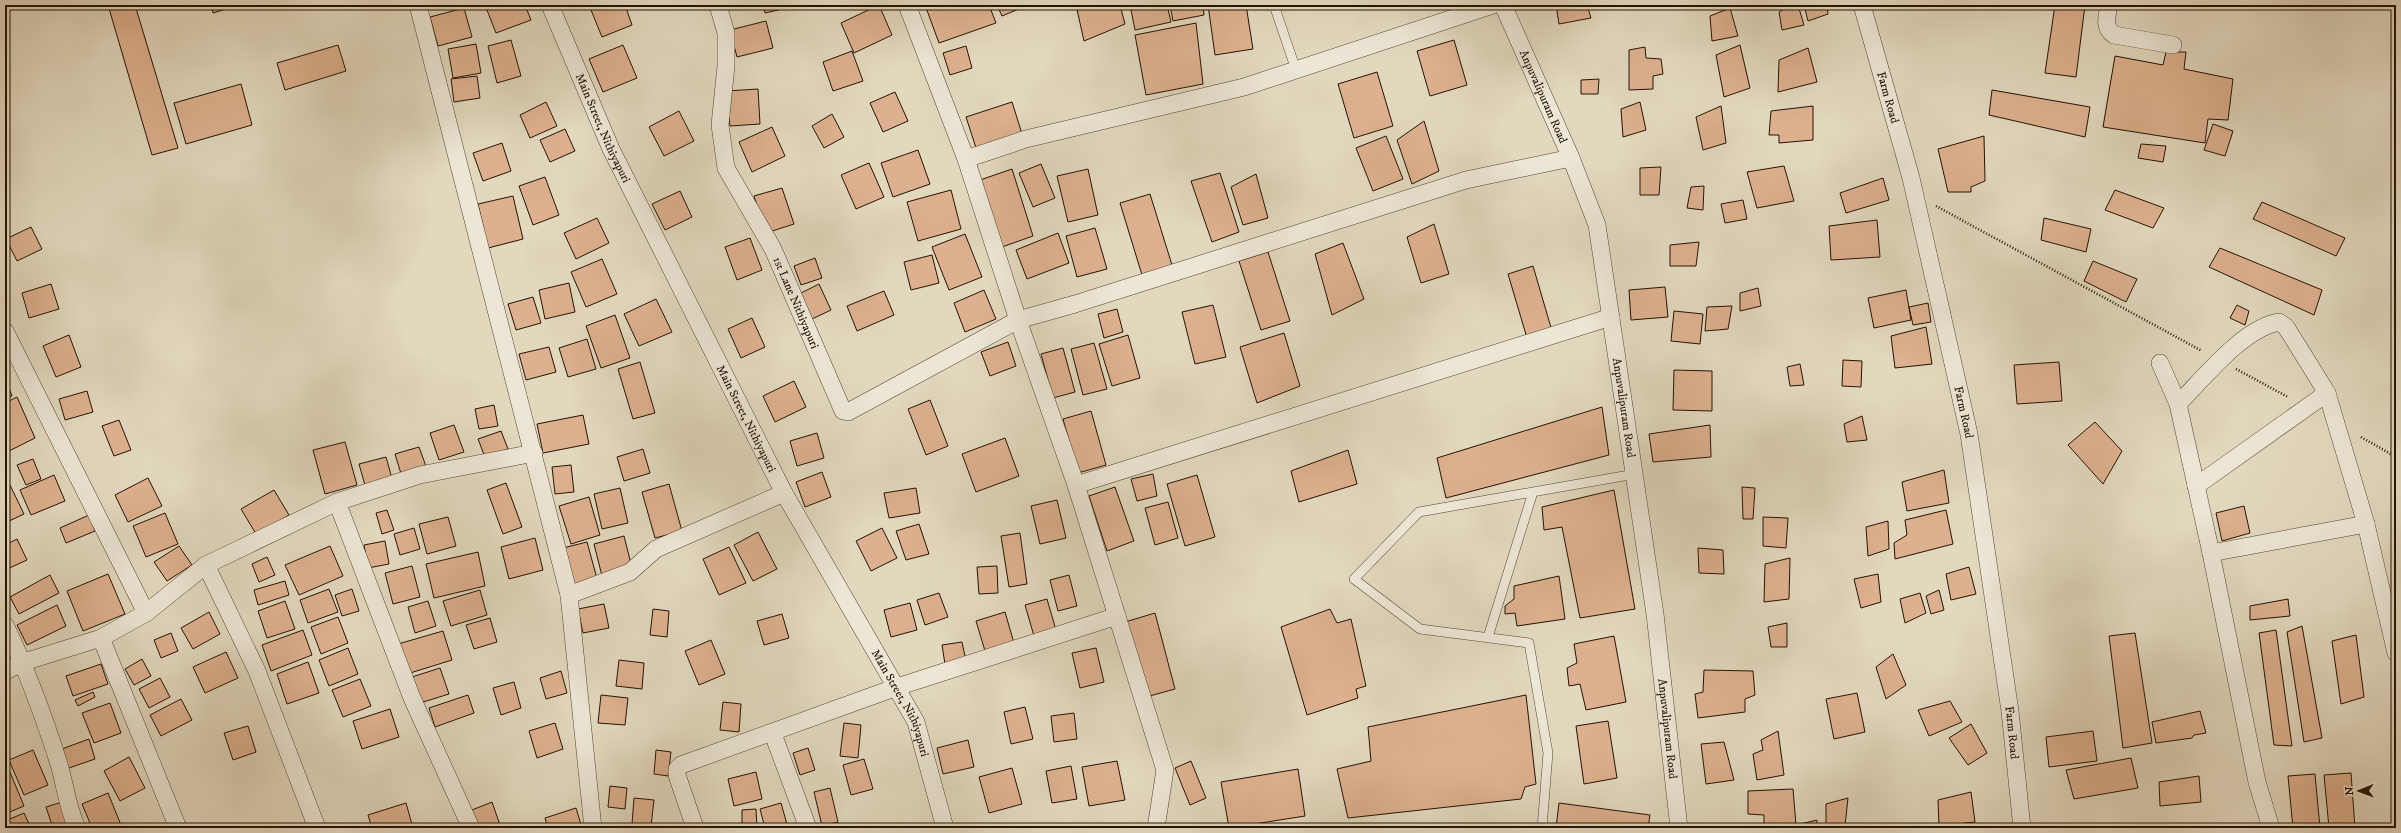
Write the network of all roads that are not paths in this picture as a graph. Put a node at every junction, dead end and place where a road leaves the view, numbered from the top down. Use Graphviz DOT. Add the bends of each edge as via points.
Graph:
graph roads {
  1 [pos="418,5"];
  2 [pos="550,5"];
  3 [pos="718,5"];
  4 [pos="907,5"];
  5 [pos="1274,5"];
  6 [pos="1493,5"];
  7 [pos="1504,5"];
  8 [pos="1862,5"];
  9 [pos="2109,5"];
  10 [pos="2173,45"];
  11 [pos="1296,70"];
  12 [pos="1571,158"];
  13 [pos="966,159"];
  14 [pos="1611,317"];
  15 [pos="1018,320"];
  16 [pos="5,331"];
  17 [pos="2160,363"];
  18 [pos="2327,393"];
  19 [pos="2178,404"];
  20 [pos="534,453"];
  21 [pos="1635,474"];
  22 [pos="1076,485"];
  23 [pos="2196,486"];
  24 [pos="1533,492"];
  25 [pos="784,493"];
  26 [pos="337,502"];
  27 [pos="2366,524"];
  28 [pos="2211,553"];
  29 [pos="206,565"];
  30 [pos="569,595"];
  31 [pos="146,613"];
  32 [pos="1117,616"];
  33 [pos="5,625"];
  34 [pos="101,638"];
  35 [pos="1488,638"];
  36 [pos="2396,653"];
  37 [pos="24,662"];
  38 [pos="5,671"];
  39 [pos="898,687"];
  40 [pos="773,734"];
  41 [pos="77,828"];
  42 [pos="178,828"];
  43 [pos="317,828"];
  44 [pos="471,828"];
  45 [pos="593,828"];
  46 [pos="695,828"];
  47 [pos="808,828"];
  48 [pos="945,828"];
  49 [pos="1156,828"];
  50 [pos="1542,828"];
  51 [pos="1678,828"];
  52 [pos="2022,828"];
  53 [pos="2271,828"];
  1 -- 20 [label="street"];
  2 -- 25 [label="street, Main Street, Nithiyapuri" via="611,149"];
  3 -- 15 [label="street, 1st Lane Nithiyapuri" via="726,33 726,66 720,125 726,168 773,249 843,411 848,412"];
  4 -- 13 [label="street"];
  5 -- 11 [label="lane"];
  6 -- 11 [label="street"];
  7 -- 12 [label="street, Anpuvalipuram Road"];
  8 -- 52 [label="street, Farm Road" via="1915,194 1969,434 2010,711"];
  9 -- 10 [label="street" via="2106,25 2114,35"];
  11 -- 13 [label="street" via="1244,88 1026,139"];
  12 -- 14 [label="street, Anpuvalipuram Road" via="1597,225"];
  12 -- 15 [label="street" via="1466,180"];
  13 -- 15 [label="street"];
  14 -- 21 [label="street, Anpuvalipuram Road"];
  14 -- 22 [label="street"];
  15 -- 22 [label="street"];
  16 -- 31 [label="street"];
  17 -- 19 [label="street"];
  18 -- 19 [label="street" via="2286,327 2279,322 2272,323 2236,344"];
  18 -- 23 [label="street"];
  18 -- 27 [label="street"];
  19 -- 23 [label="street"];
  20 -- 26 [label="street" via="420,475"];
  20 -- 30 [label="street"];
  21 -- 24 [label="lane"];
  21 -- 51 [label="street, Anpuvalipuram Road" via="1655,614"];
  22 -- 32 [label="street"];
  23 -- 28 [label="street"];
  24 -- 35 [label="lane"];
  24 -- 35 [label="lane" via="1419,512 1354,579 1420,629"];
  25 -- 30 [label="street" via="656,549 630,572"];
  25 -- 39 [label="street, Main Street, Nithiyapuri"];
  26 -- 29 [label="street"];
  26 -- 44 [label="street" via="412,698"];
  27 -- 28 [label="street"];
  27 -- 36 [label="street"];
  28 -- 53 [label="street" via="2257,782"];
  29 -- 31 [label="street"];
  29 -- 43 [label="street" via="257,671"];
  30 -- 45 [label="street"];
  31 -- 34 [label="street"];
  32 -- 39 [label="street"];
  32 -- 49 [label="street" via="1164,770"];
  33 -- 37 [label="street"];
  34 -- 37 [label="street"];
  34 -- 42 [label="street"];
  35 -- 50 [label="lane" via="1528,642 1548,753"];
  37 -- 38 [label="street"];
  37 -- 41 [label="street"];
  39 -- 40 [label="street"];
  39 -- 48 [label="street, Main Street, Nithiyapuri" via="916,722"];
  40 -- 46 [label="street" via="677,769"];
  40 -- 47 [label="street"];
}
